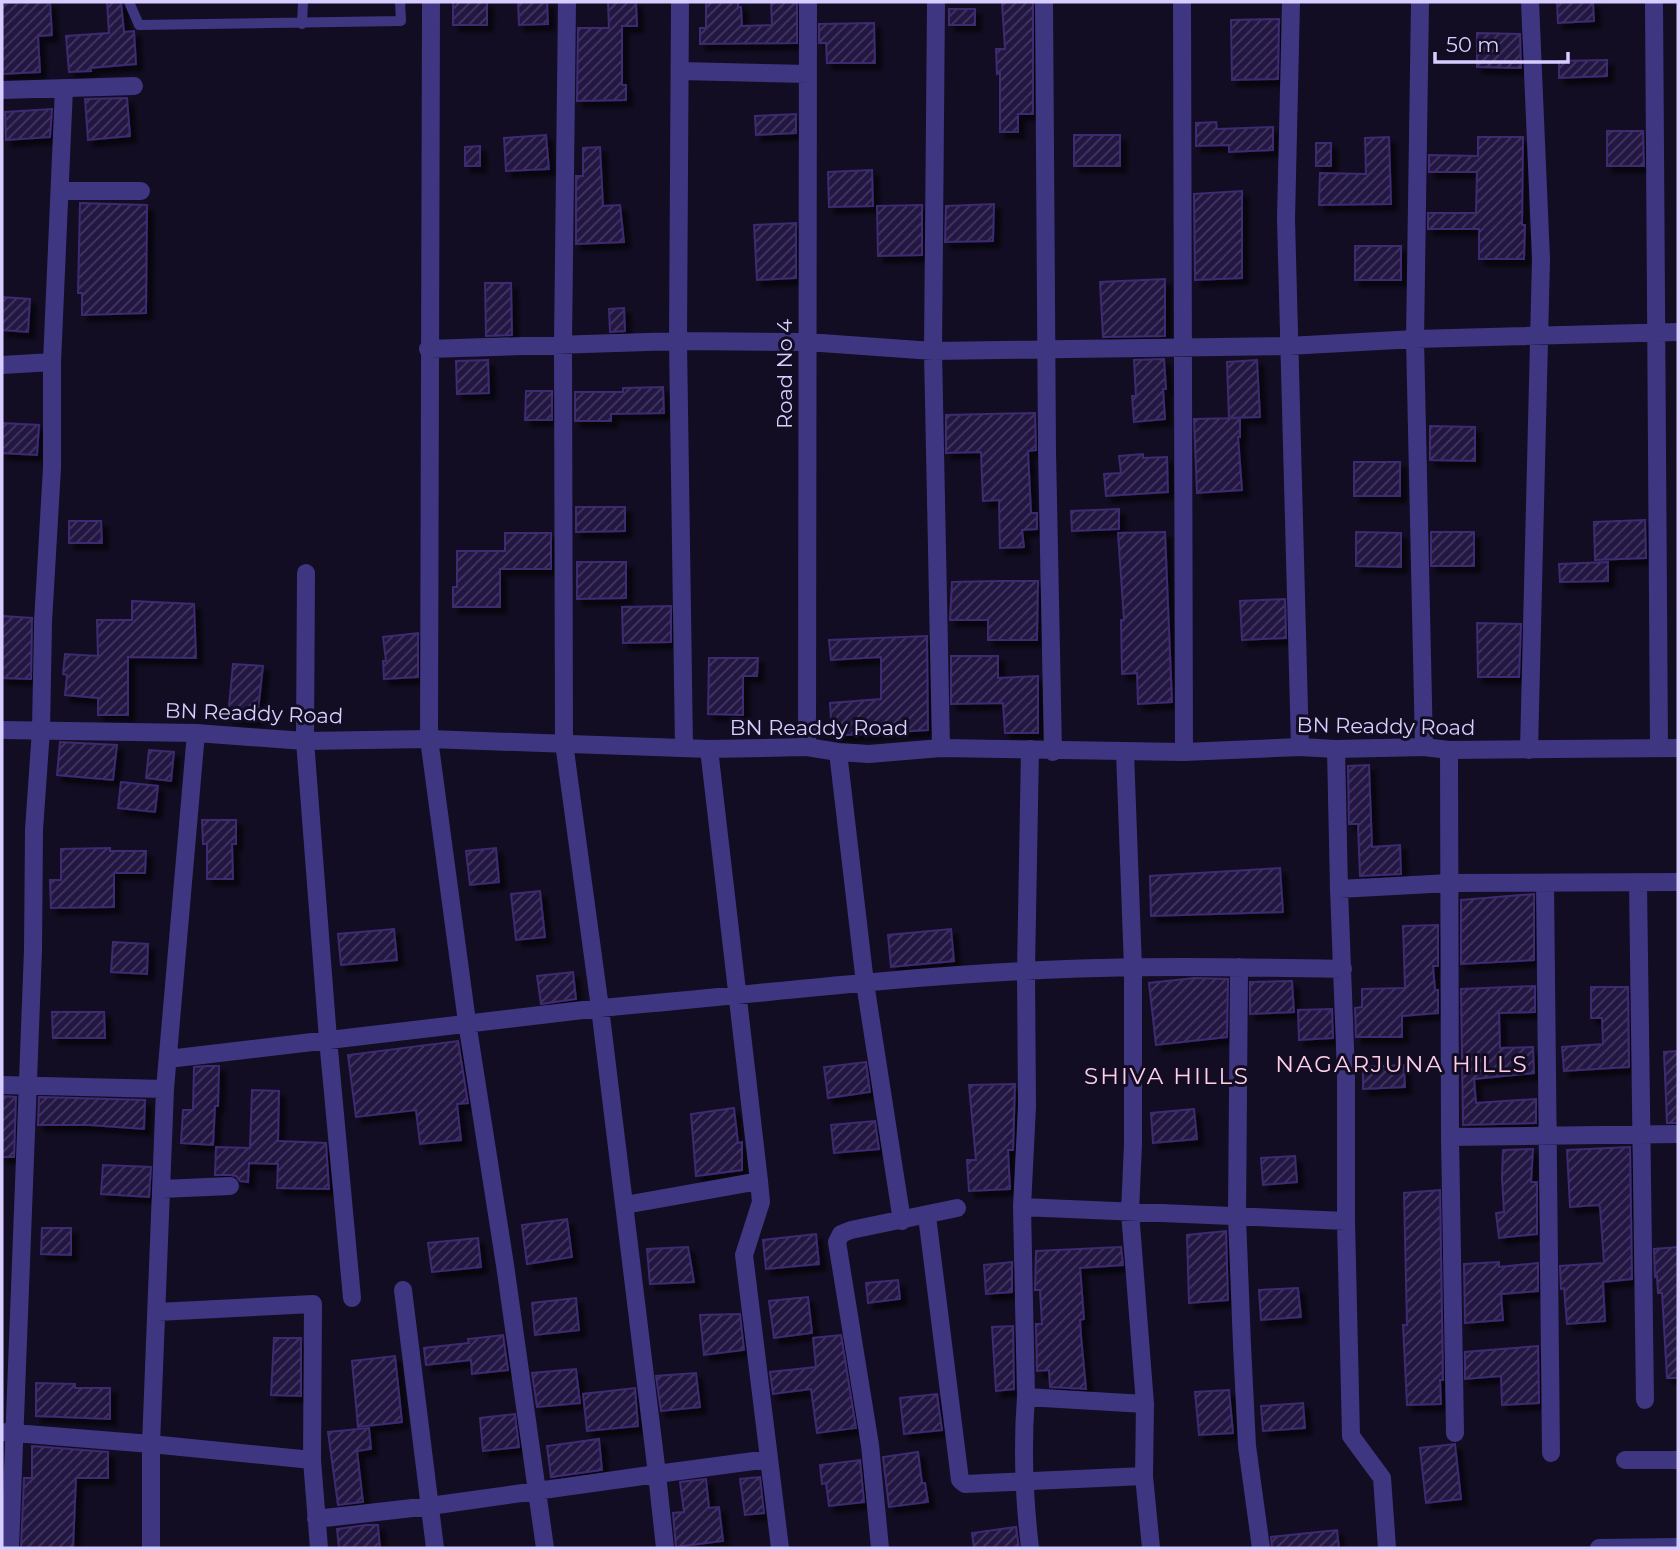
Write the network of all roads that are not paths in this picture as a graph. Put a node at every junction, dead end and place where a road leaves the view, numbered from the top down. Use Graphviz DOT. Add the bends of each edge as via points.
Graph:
graph roads {
  1 [pos="129,2"];
  2 [pos="303,2"];
  3 [pos="400,2"];
  4 [pos="431,2"];
  5 [pos="567,2"];
  6 [pos="680,2"];
  7 [pos="808,2"];
  8 [pos="936,2"];
  9 [pos="1044,2"];
  10 [pos="1182,2"];
  11 [pos="1291,2"];
  12 [pos="1420,2"];
  13 [pos="1531,2"];
  14 [pos="1654,2"];
  15 [pos="302,24"];
  16 [pos="680,71"];
  17 [pos="807,74"];
  18 [pos="134,86"];
  19 [pos="64,88"];
  20 [pos="2,90"];
  21 [pos="61,191"];
  22 [pos="141,191"];
  23 [pos="1656,332"];
  24 [pos="1678,332"];
  25 [pos="1539,335"];
  26 [pos="1415,339"];
  27 [pos="678,341"];
  28 [pos="807,342"];
  29 [pos="563,343"];
  30 [pos="1183,346"];
  31 [pos="1288,346"];
  32 [pos="428,349"];
  33 [pos="1046,349"];
  34 [pos="933,351"];
  35 [pos="52,362"];
  36 [pos="2,365"];
  37 [pos="306,573"];
  38 [pos="2,730"];
  39 [pos="41,730"];
  40 [pos="196,733"];
  41 [pos="429,739"];
  42 [pos="305,741"];
  43 [pos="564,743"];
  44 [pos="807,747"];
  45 [pos="1300,747"];
  46 [pos="1424,747"];
  47 [pos="684,748"];
  48 [pos="941,748"];
  49 [pos="1659,748"];
  50 [pos="1678,748"];
  51 [pos="709,749"];
  52 [pos="1030,749"];
  53 [pos="1336,749"];
  54 [pos="1449,750"];
  55 [pos="1529,750"];
  56 [pos="838,752"];
  57 [pos="1053,752"];
  58 [pos="1125,752"];
  59 [pos="1184,752"];
  60 [pos="1678,882"];
  61 [pos="1450,883"];
  62 [pos="1545,883"];
  63 [pos="1638,883"];
  64 [pos="1339,890"];
  65 [pos="1238,967"];
  66 [pos="1133,968"];
  67 [pos="1343,969"];
  68 [pos="1026,971"];
  69 [pos="865,983"];
  70 [pos="737,996"];
  71 [pos="600,1008"];
  72 [pos="467,1023"];
  73 [pos="328,1039"];
  74 [pos="168,1059"];
  75 [pos="2,1085"];
  76 [pos="27,1086"];
  77 [pos="165,1089"];
  78 [pos="1678,1134"];
  79 [pos="1547,1135"];
  80 [pos="1641,1135"];
  81 [pos="1450,1137"];
  82 [pos="759,1181"];
  83 [pos="230,1186"];
  84 [pos="162,1189"];
  85 [pos="625,1205"];
  86 [pos="1022,1207"];
  87 [pos="957,1208"];
  88 [pos="1130,1212"];
  89 [pos="927,1216"];
  90 [pos="1237,1217"];
  91 [pos="902,1221"];
  92 [pos="1346,1221"];
  93 [pos="403,1290"];
  94 [pos="352,1298"];
  95 [pos="157,1312"];
  96 [pos="1026,1397"];
  97 [pos="1645,1400"];
  98 [pos="1145,1404"];
  99 [pos="8,1432"];
  100 [pos="1455,1433"];
  101 [pos="151,1444"];
  102 [pos="1551,1453"];
  103 [pos="769,1459"];
  104 [pos="312,1460"];
  105 [pos="1625,1460"];
  106 [pos="1678,1460"];
  107 [pos="657,1474"];
  108 [pos="1144,1476"];
  109 [pos="1023,1482"];
  110 [pos="538,1491"];
  111 [pos="430,1506"];
  112 [pos="316,1519"];
  113 [pos="1678,1547"];
  114 [pos="10,1548"];
  115 [pos="150,1548"];
  116 [pos="318,1548"];
  117 [pos="435,1548"];
  118 [pos="545,1548"];
  119 [pos="665,1548"];
  120 [pos="780,1548"];
  121 [pos="880,1548"];
  122 [pos="1030,1548"];
  123 [pos="1152,1548"];
  124 [pos="1261,1548"];
  125 [pos="1387,1548"];
  126 [pos="1599,1548"];
  1 -- 15 [label="lane" via="139,24"];
  2 -- 15 [label="lane"];
  3 -- 15 [label="lane" via="401,21"];
  4 -- 32 [label="street"];
  5 -- 29 [label="street"];
  6 -- 16 [label="street"];
  7 -- 17 [label="street, Road No 4"];
  8 -- 34 [label="street"];
  9 -- 33 [label="street"];
  10 -- 30 [label="street"];
  11 -- 31 [label="street"];
  12 -- 26 [label="street"];
  13 -- 25 [label="street" via="1541,259"];
  14 -- 23 [label="street"];
  16 -- 17 [label="street"];
  16 -- 27 [label="street"];
  17 -- 28 [label="street, Road No 4"];
  18 -- 19 [label="street"];
  19 -- 20 [label="street"];
  19 -- 21 [label="street"];
  21 -- 22 [label="street"];
  21 -- 35 [label="street"];
  23 -- 24 [label="street"];
  23 -- 25 [label="street"];
  23 -- 49 [label="street"];
  25 -- 26 [label="street"];
  25 -- 55 [label="street"];
  26 -- 31 [label="street"];
  26 -- 46 [label="street"];
  27 -- 28 [label="street"];
  27 -- 29 [label="street"];
  27 -- 47 [label="street"];
  28 -- 34 [label="street"];
  28 -- 44 [label="street, Road No 4"];
  29 -- 32 [label="street"];
  29 -- 43 [label="street"];
  30 -- 31 [label="street"];
  30 -- 33 [label="street"];
  30 -- 59 [label="street"];
  31 -- 45 [label="street"];
  32 -- 41 [label="street"];
  33 -- 34 [label="street"];
  33 -- 57 [label="street"];
  34 -- 48 [label="street"];
  35 -- 36 [label="street"];
  35 -- 39 [label="street"];
  37 -- 42 [label="street"];
  38 -- 39 [label="street, BN Readdy Road"];
  39 -- 40 [label="street, BN Readdy Road"];
  39 -- 76 [label="street"];
  40 -- 42 [label="street, BN Readdy Road"];
  40 -- 74 [label="street"];
  41 -- 42 [label="street, BN Readdy Road"];
  41 -- 43 [label="street, BN Readdy Road"];
  41 -- 72 [label="street"];
  42 -- 73 [label="street"];
  43 -- 47 [label="street, BN Readdy Road"];
  43 -- 71 [label="street"];
  44 -- 51 [label="street, BN Readdy Road"];
  44 -- 56 [label="street, BN Readdy Road"];
  45 -- 53 [label="street, BN Readdy Road"];
  45 -- 59 [label="street, BN Readdy Road"];
  46 -- 53 [label="street, BN Readdy Road"];
  46 -- 54 [label="street, BN Readdy Road"];
  47 -- 51 [label="street, BN Readdy Road"];
  48 -- 52 [label="street, BN Readdy Road"];
  48 -- 56 [label="street, BN Readdy Road"];
  49 -- 50 [label="street, BN Readdy Road"];
  49 -- 55 [label="street, BN Readdy Road"];
  51 -- 70 [label="street"];
  52 -- 57 [label="street, BN Readdy Road"];
  52 -- 68 [label="street"];
  53 -- 64 [label="street"];
  54 -- 55 [label="street, BN Readdy Road"];
  54 -- 61 [label="street"];
  56 -- 69 [label="street"];
  57 -- 58 [label="street, BN Readdy Road"];
  58 -- 59 [label="street, BN Readdy Road"];
  58 -- 66 [label="street"];
  60 -- 63 [label="street"];
  61 -- 62 [label="street"];
  61 -- 64 [label="street"];
  61 -- 81 [label="street"];
  62 -- 63 [label="street"];
  62 -- 79 [label="street"];
  63 -- 80 [label="street"];
  64 -- 67 [label="street"];
  65 -- 66 [label="street"];
  65 -- 67 [label="street"];
  65 -- 90 [label="street"];
  66 -- 68 [label="street"];
  66 -- 88 [label="street"];
  67 -- 92 [label="street"];
  68 -- 69 [label="street"];
  68 -- 86 [label="street"];
  69 -- 70 [label="street"];
  69 -- 91 [label="street"];
  70 -- 71 [label="street"];
  70 -- 82 [label="street"];
  71 -- 72 [label="street"];
  71 -- 85 [label="street"];
  72 -- 73 [label="street"];
  72 -- 110 [label="street"];
  73 -- 74 [label="street"];
  73 -- 94 [label="street"];
  74 -- 77 [label="street"];
  75 -- 76 [label="street"];
  76 -- 77 [label="street"];
  76 -- 99 [label="street"];
  77 -- 84 [label="street"];
  78 -- 80 [label="street"];
  79 -- 80 [label="street"];
  79 -- 81 [label="street"];
  79 -- 102 [label="street"];
  80 -- 97 [label="street"];
  81 -- 100 [label="street"];
  82 -- 85 [label="street"];
  82 -- 103 [label="street" via="761,1202 744,1255"];
  83 -- 84 [label="street"];
  84 -- 95 [label="street"];
  85 -- 107 [label="street"];
  86 -- 88 [label="street"];
  86 -- 96 [label="street"];
  87 -- 89 [label="street"];
  88 -- 90 [label="street"];
  88 -- 98 [label="street"];
  89 -- 91 [label="street"];
  89 -- 109 [label="street" via="960,1480 965,1484"];
  90 -- 92 [label="street"];
  90 -- 124 [label="street" via="1247,1446"];
  91 -- 121 [label="street" via="851,1230 837,1242 870,1445"];
  92 -- 125 [label="street" via="1351,1436 1382,1478"];
  93 -- 111 [label="street"];
  95 -- 101 [label="street"];
  95 -- 104 [label="street" via="313,1304"];
  96 -- 98 [label="street"];
  96 -- 109 [label="street"];
  98 -- 108 [label="street"];
  99 -- 101 [label="street"];
  99 -- 114 [label="street"];
  101 -- 104 [label="street"];
  101 -- 115 [label="street"];
  103 -- 107 [label="street"];
  103 -- 120 [label="street"];
  104 -- 112 [label="street"];
  105 -- 106 [label="street"];
  107 -- 110 [label="street"];
  107 -- 119 [label="street"];
  108 -- 109 [label="street"];
  108 -- 123 [label="street"];
  109 -- 122 [label="street"];
  110 -- 111 [label="street"];
  110 -- 118 [label="street"];
  111 -- 112 [label="street"];
  111 -- 117 [label="street"];
  112 -- 116 [label="street"];
  113 -- 126 [label="street"];
}
